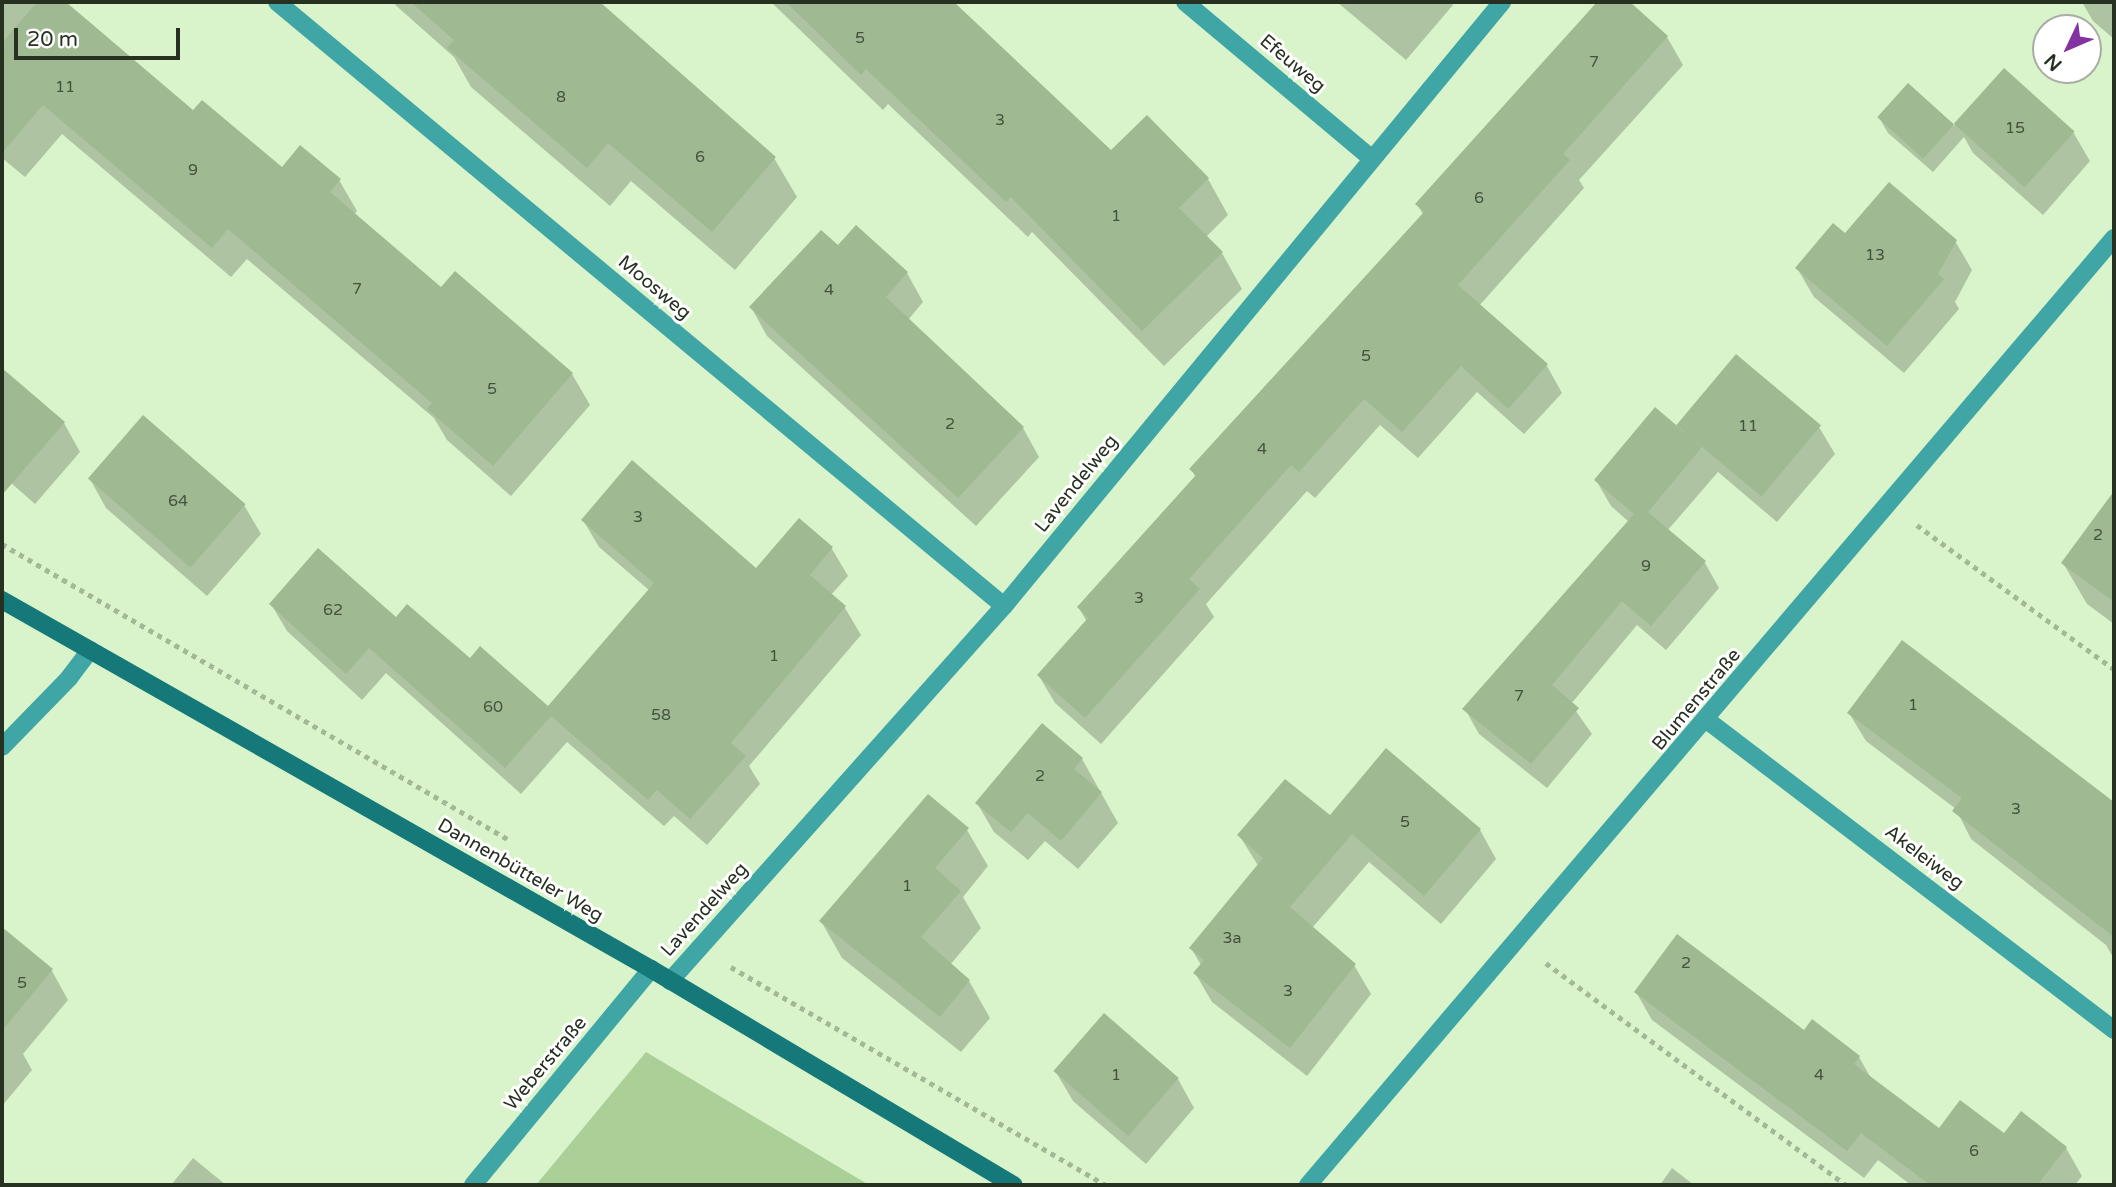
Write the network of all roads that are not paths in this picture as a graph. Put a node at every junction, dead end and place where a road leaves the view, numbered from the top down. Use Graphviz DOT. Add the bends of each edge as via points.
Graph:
graph roads {
  1 [pos="277,2"];
  2 [pos="1185,2"];
  3 [pos="1502,2"];
  4 [pos="1371,158"];
  5 [pos="2114,238"];
  6 [pos="2,600"];
  7 [pos="1004,606"];
  8 [pos="90,650"];
  9 [pos="1707,721"];
  10 [pos="2,747"];
  11 [pos="651,969"];
  12 [pos="670,981"];
  13 [pos="2114,1030"];
  14 [pos="473,1185"];
  15 [pos="1014,1185"];
  16 [pos="1308,1185"];
  1 -- 7 [label="street, Moosweg"];
  2 -- 4 [label="street, Efeuweg"];
  3 -- 4 [label="street, Lavendelweg"];
  4 -- 7 [label="street, Lavendelweg"];
  5 -- 9 [label="street, Blumenstraße"];
  6 -- 8 [label="street, Dannenbütteler Weg"];
  7 -- 12 [label="street, Lavendelweg"];
  8 -- 10 [label="street"];
  8 -- 11 [label="street, Dannenbütteler Weg"];
  9 -- 13 [label="street, Akeleiweg"];
  9 -- 16 [label="street, Blumenstraße"];
  11 -- 12 [label="street, Dannenbütteler Weg"];
  11 -- 14 [label="street, Weberstraße"];
  12 -- 15 [label="street, Dannenbütteler Weg"];
}
